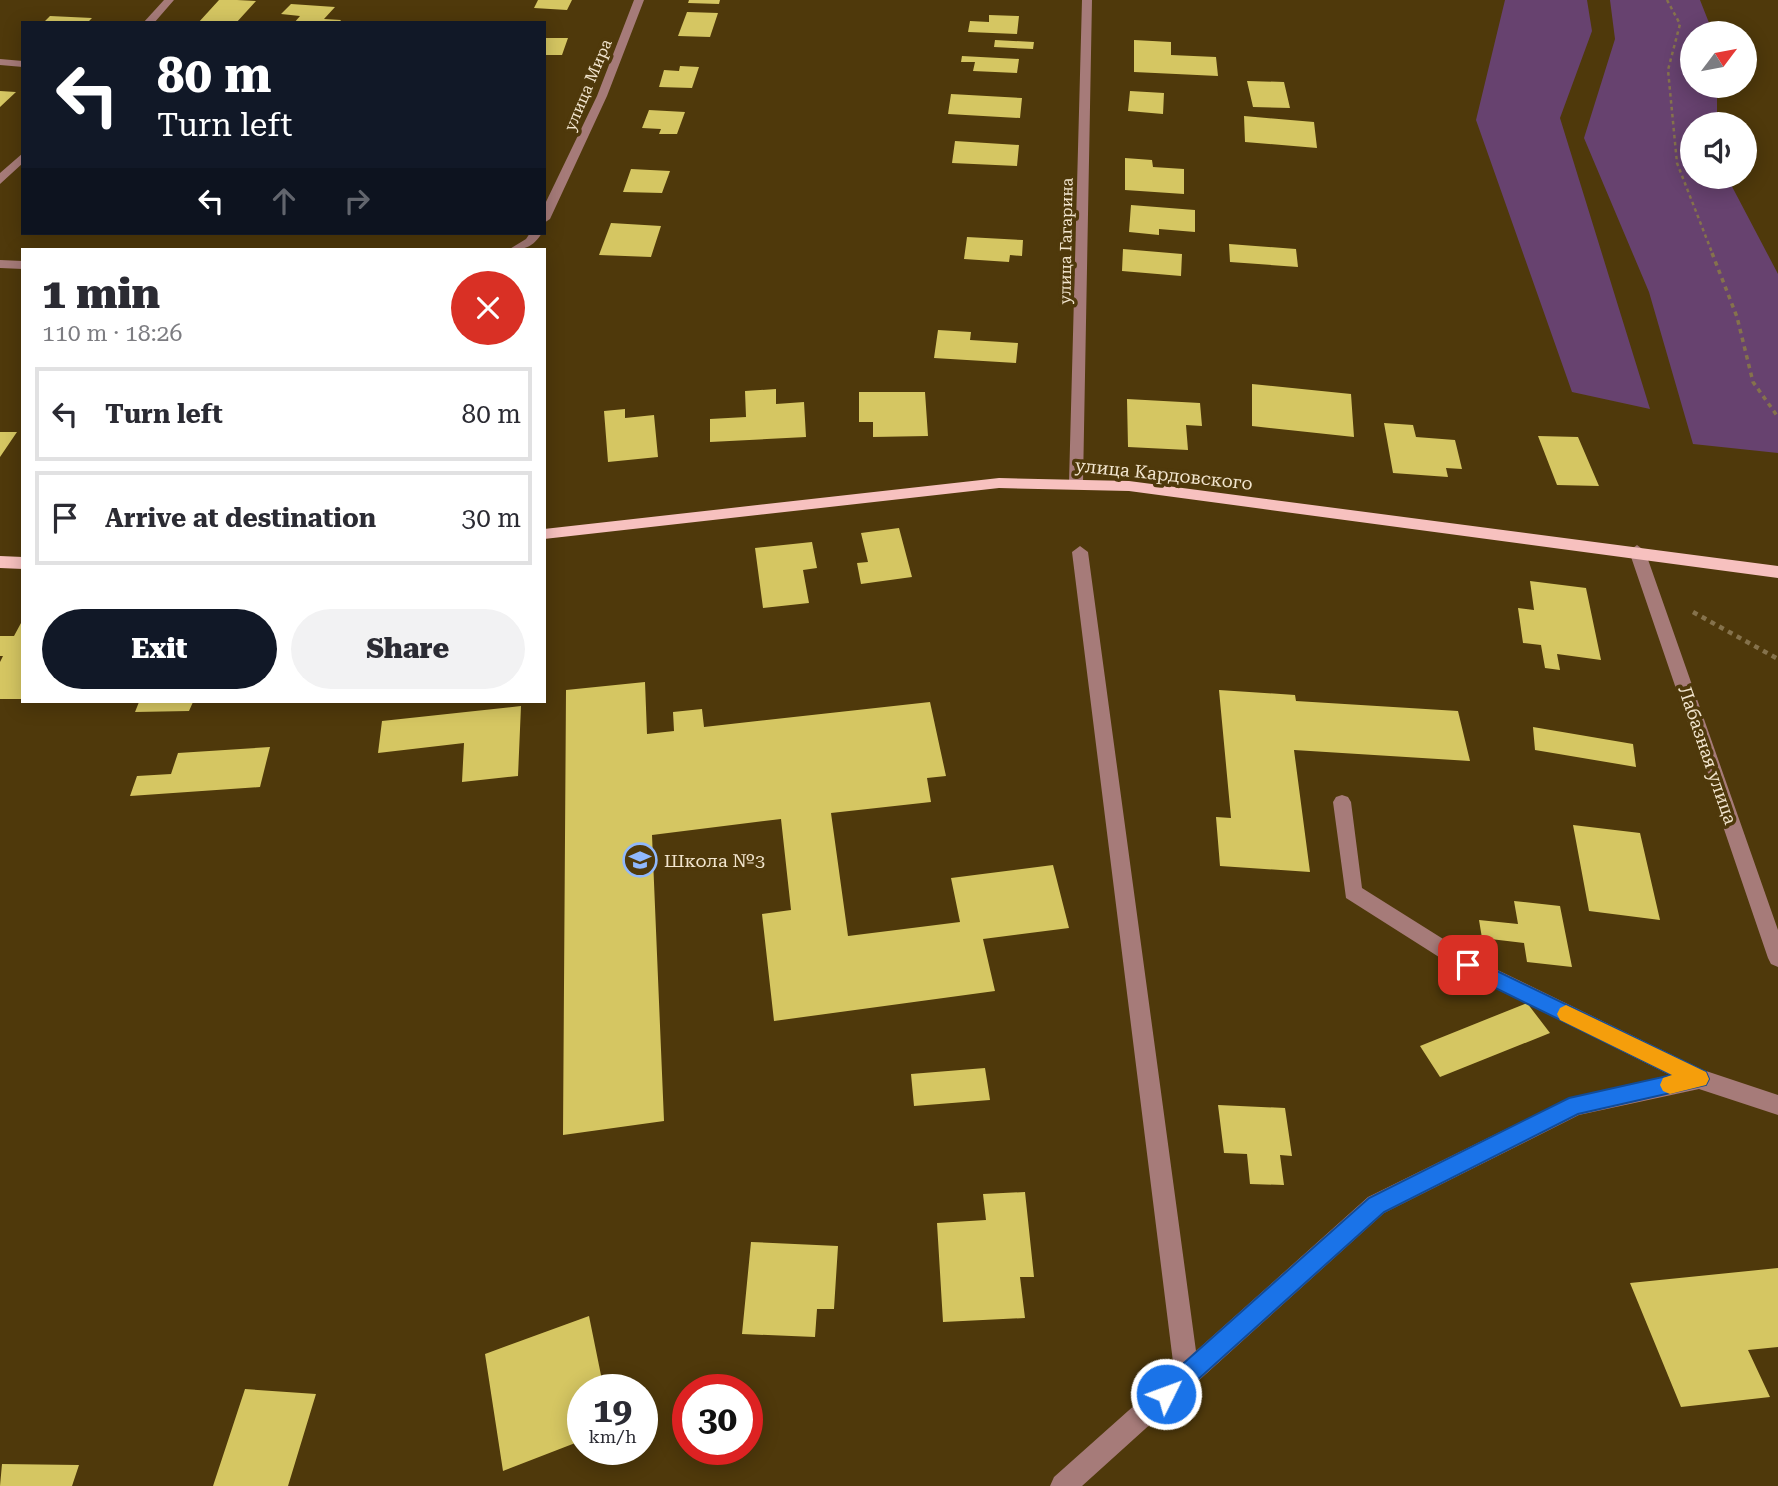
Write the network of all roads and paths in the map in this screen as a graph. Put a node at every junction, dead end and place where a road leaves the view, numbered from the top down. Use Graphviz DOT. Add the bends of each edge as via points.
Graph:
graph roads {
  1 [pos="169,0"];
  2 [pos="639,0"];
  3 [pos="1087,0"];
  4 [pos="1667,0"];
  5 [pos="150,21"];
  6 [pos="0,62"];
  7 [pos="21,64"];
  8 [pos="21,158"];
  9 [pos="0,180"];
  10 [pos="546,215"];
  11 [pos="535,235"];
  12 [pos="518,248"];
  13 [pos="0,264"];
  14 [pos="21,265"];
  15 [pos="1778,417"];
  16 [pos="1076,483"];
  17 [pos="546,534"];
  18 [pos="1637,551"];
  19 [pos="1080,552"];
  20 [pos="0,562"];
  21 [pos="21,563"];
  22 [pos="1778,572"];
  23 [pos="1650,588"];
  24 [pos="1778,659"];
  25 [pos="1342,802"];
  26 [pos="1778,958"];
  27 [pos="1699,1079"];
  28 [pos="1778,1105"];
  29 [pos="1186,1375"];
  30 [pos="1063,1486"];
  1 -- 5 [label="street"];
  2 -- 10 [label="street, улица Мира" via="602,96"];
  3 -- 16 [label="street, улица Гагарина"];
  4 -- 15 [label="path" via="1680,24 1668,70 1677,163 1737,317 1753,383"];
  6 -- 7 [label="street"];
  8 -- 9 [label="street"];
  11 -- 12 [label="street"];
  13 -- 14 [label="street"];
  16 -- 17 [label="main road, улица Кардовского" via="999,483"];
  16 -- 18 [label="main road, улица Кардовского"];
  18 -- 22 [label="main road, улица Кардовского"];
  18 -- 23 [label="street, Лабазная улица"];
  19 -- 29 [label="street"];
  20 -- 21 [label="main road"];
  23 -- 24 [label="path"];
  23 -- 26 [label="street, Лабазная улица"];
  25 -- 27 [label="street" via="1353,892 1468,965"];
  27 -- 28 [label="street"];
  27 -- 29 [label="street" via="1576,1105 1376,1205"];
  29 -- 30 [label="street"];
}
